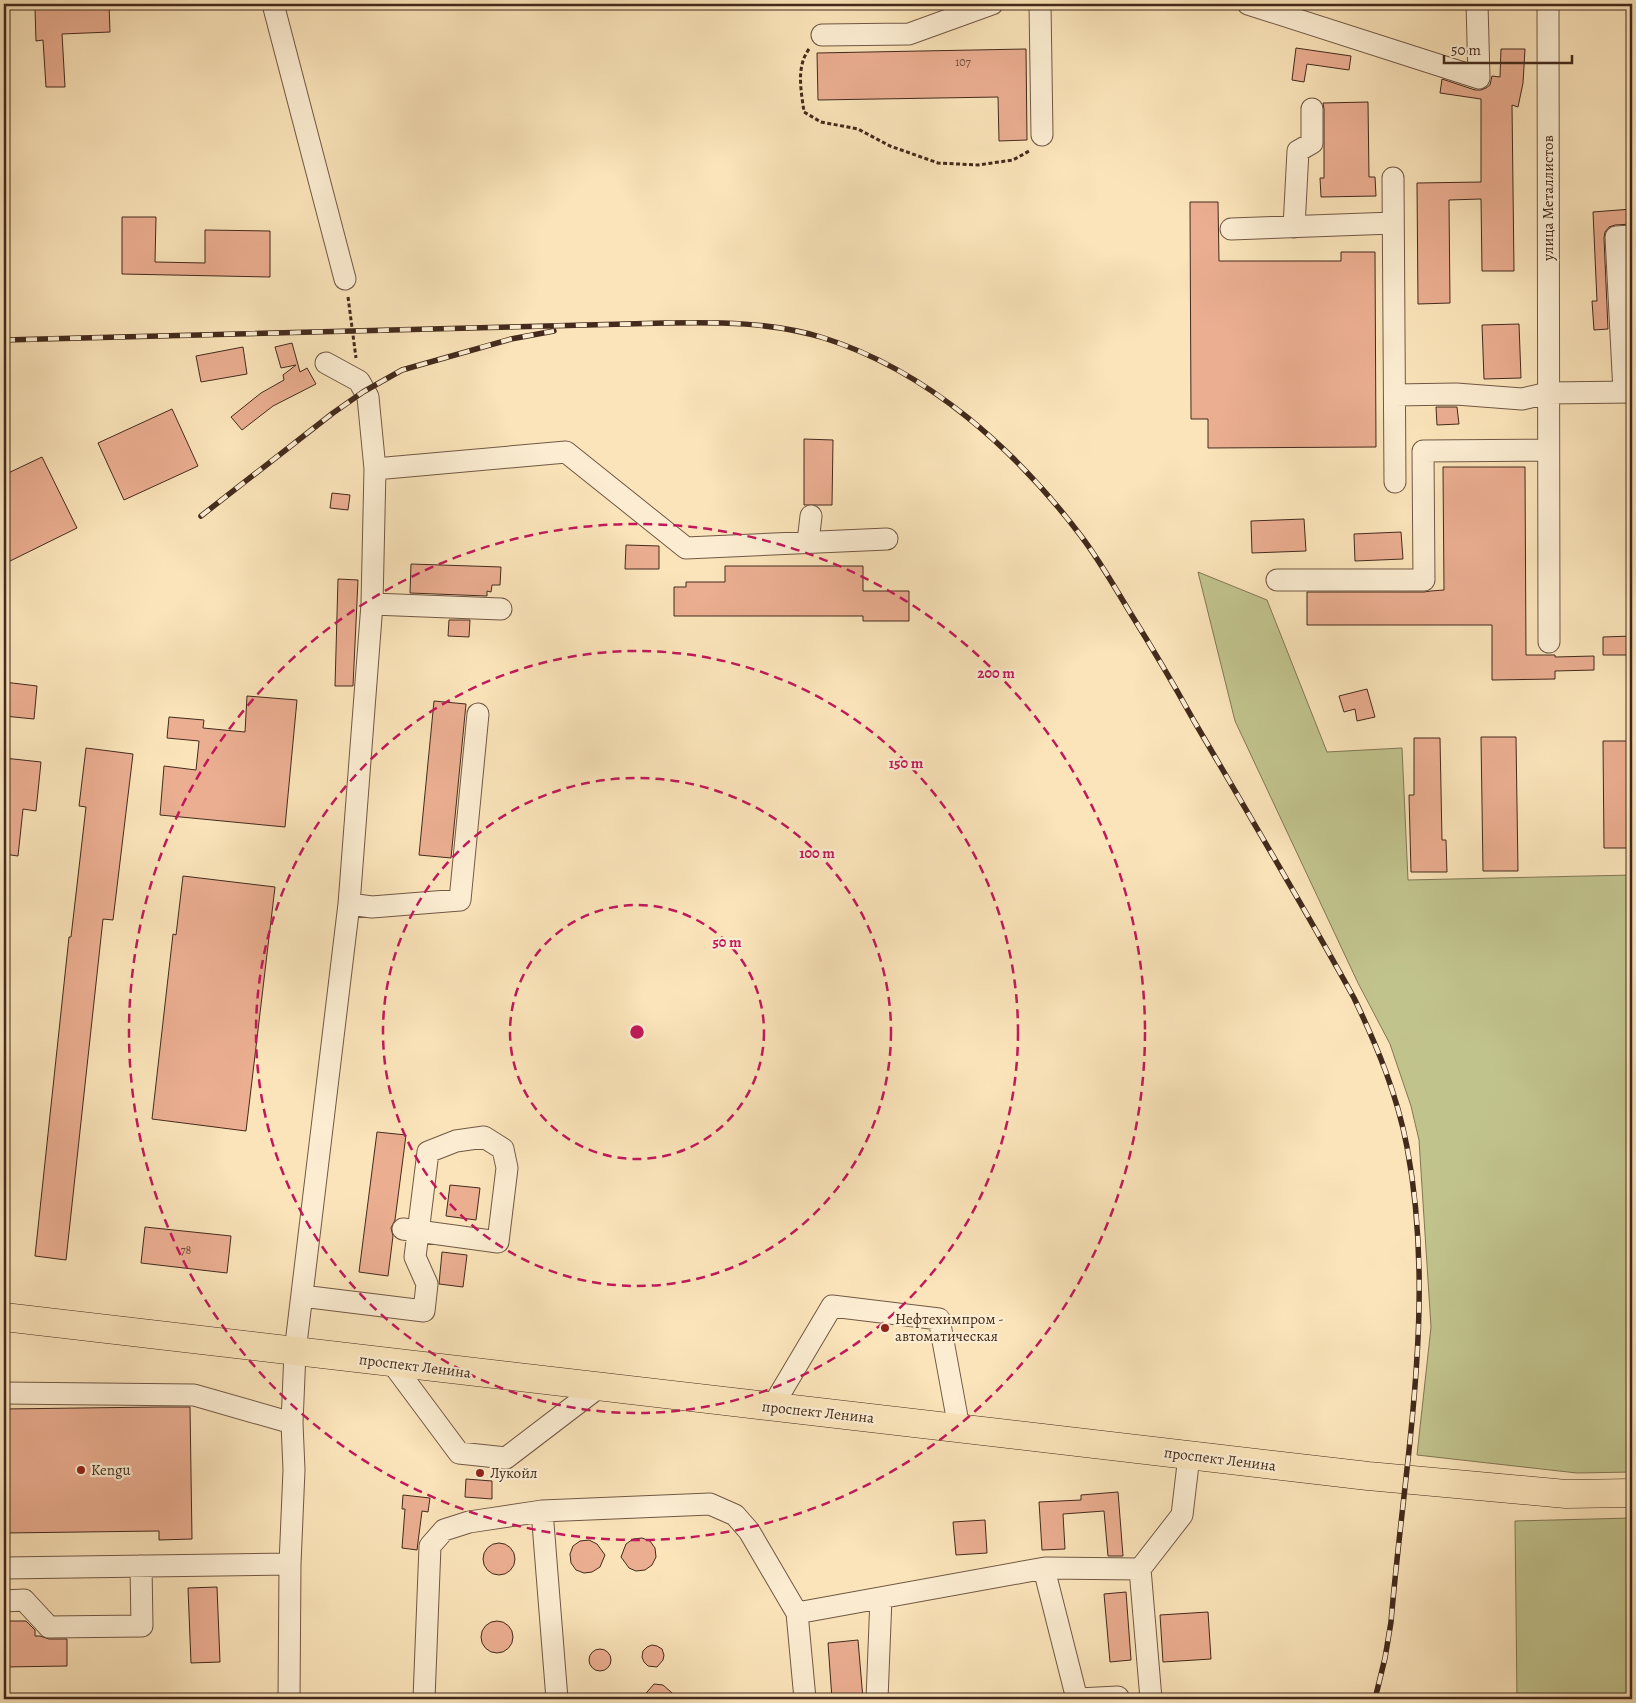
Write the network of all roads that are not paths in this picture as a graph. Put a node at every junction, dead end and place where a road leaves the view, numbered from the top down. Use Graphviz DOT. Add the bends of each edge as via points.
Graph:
graph roads {
  1 [pos="273,4"];
  2 [pos="992,4"];
  3 [pos="1040,4"];
  4 [pos="1248,4"];
  5 [pos="1478,4"];
  6 [pos="1548,4"];
  7 [pos="822,36"];
  8 [pos="1312,109"];
  9 [pos="1042,135"];
  10 [pos="1393,178"];
  11 [pos="1394,223"];
  12 [pos="1294,227"];
  13 [pos="1231,229"];
  14 [pos="1632,236"];
  15 [pos="345,279"];
  16 [pos="1625,287"];
  17 [pos="1627,335"];
  18 [pos="326,363"];
  19 [pos="1628,392"];
  20 [pos="1548,393"];
  21 [pos="1395,395"];
  22 [pos="1548,450"];
  23 [pos="375,470"];
  24 [pos="1395,482"];
  25 [pos="811,516"];
  26 [pos="887,539"];
  27 [pos="808,542"];
  28 [pos="1277,580"];
  29 [pos="372,604"];
  30 [pos="501,609"];
  31 [pos="1549,642"];
  32 [pos="478,714"];
  33 [pos="349,904"];
  34 [pos="411,1230"];
  35 [pos="302,1296"];
  36 [pos="4,1317"];
  37 [pos="295,1352"];
  38 [pos="392,1363"];
  39 [pos="599,1387"];
  40 [pos="4,1392"];
  41 [pos="772,1407"];
  42 [pos="292,1423"];
  43 [pos="959,1428"];
  44 [pos="1189,1456"];
  45 [pos="1632,1493"];
  46 [pos="542,1511"];
  47 [pos="290,1564"];
  48 [pos="141,1566"];
  49 [pos="4,1568"];
  50 [pos="1044,1569"];
  51 [pos="1140,1569"];
  52 [pos="881,1598"];
  53 [pos="4,1600"];
  54 [pos="797,1613"];
  55 [pos="1118,1697"];
  56 [pos="289,1699"];
  57 [pos="424,1699"];
  58 [pos="556,1699"];
  59 [pos="805,1699"];
  60 [pos="878,1699"];
  61 [pos="1077,1699"];
  62 [pos="1151,1699"];
  1 -- 15 [label="street"];
  2 -- 7 [label="street" via="909,34"];
  3 -- 9 [label="street"];
  4 -- 5 [label="street" via="1479,78"];
  6 -- 20 [label="street, улица Металлистов"];
  8 -- 12 [label="street" via="1312,143 1298,151"];
  10 -- 11 [label="street"];
  11 -- 12 [label="street"];
  11 -- 21 [label="street"];
  12 -- 13 [label="street"];
  14 -- 16 [label="street" via="1616,237"];
  16 -- 17 [label="street"];
  17 -- 19 [label="street"];
  18 -- 23 [label="street" via="359,381 368,397"];
  19 -- 20 [label="street"];
  20 -- 21 [label="street" via="1522,399 1456,394"];
  20 -- 22 [label="street, улица Металлистов"];
  21 -- 24 [label="street"];
  22 -- 28 [label="street" via="1423,451 1424,580"];
  22 -- 31 [label="street, улица Металлистов"];
  23 -- 27 [label="street" via="566,452 686,548"];
  23 -- 29 [label="street" via="367,525"];
  25 -- 27 [label="street"];
  26 -- 27 [label="street"];
  29 -- 30 [label="street"];
  29 -- 33 [label="street"];
  32 -- 33 [label="street" via="460,900 372,907"];
  33 -- 35 [label="street"];
  34 -- 34 [label="street" via="428,1152 456,1141 484,1137 502,1149 507,1168 498,1242"];
  34 -- 35 [label="street" via="415,1257 427,1284 424,1311"];
  35 -- 37 [label="street"];
  36 -- 37 [label="main road, проспект Ленина"];
  37 -- 38 [label="main road, проспект Ленина"];
  37 -- 42 [label="street"];
  38 -- 39 [label="main road, проспект Ленина"];
  38 -- 39 [label="street" via="460,1453 506,1458"];
  39 -- 41 [label="main road, проспект Ленина"];
  40 -- 42 [label="street" via="194,1395"];
  41 -- 43 [label="main road, проспект Ленина"];
  41 -- 43 [label="street" via="832,1306 938,1319"];
  42 -- 47 [label="street" via="294,1470"];
  43 -- 44 [label="main road, проспект Ленина"];
  44 -- 45 [label="main road, проспект Ленина" via="1566,1494"];
  44 -- 51 [label="street" via="1182,1515"];
  46 -- 54 [label="street" via="710,1504 735,1515 749,1531"];
  46 -- 57 [label="street" via="469,1522 444,1530 430,1546"];
  46 -- 58 [label="street"];
  47 -- 48 [label="street"];
  47 -- 56 [label="street"];
  48 -- 49 [label="street"];
  48 -- 53 [label="street" via="142,1626 49,1627 24,1600"];
  50 -- 51 [label="street"];
  50 -- 52 [label="street"];
  50 -- 61 [label="street"];
  51 -- 62 [label="street"];
  52 -- 54 [label="street"];
  52 -- 60 [label="street"];
  54 -- 59 [label="street"];
  55 -- 61 [label="street"];
}
